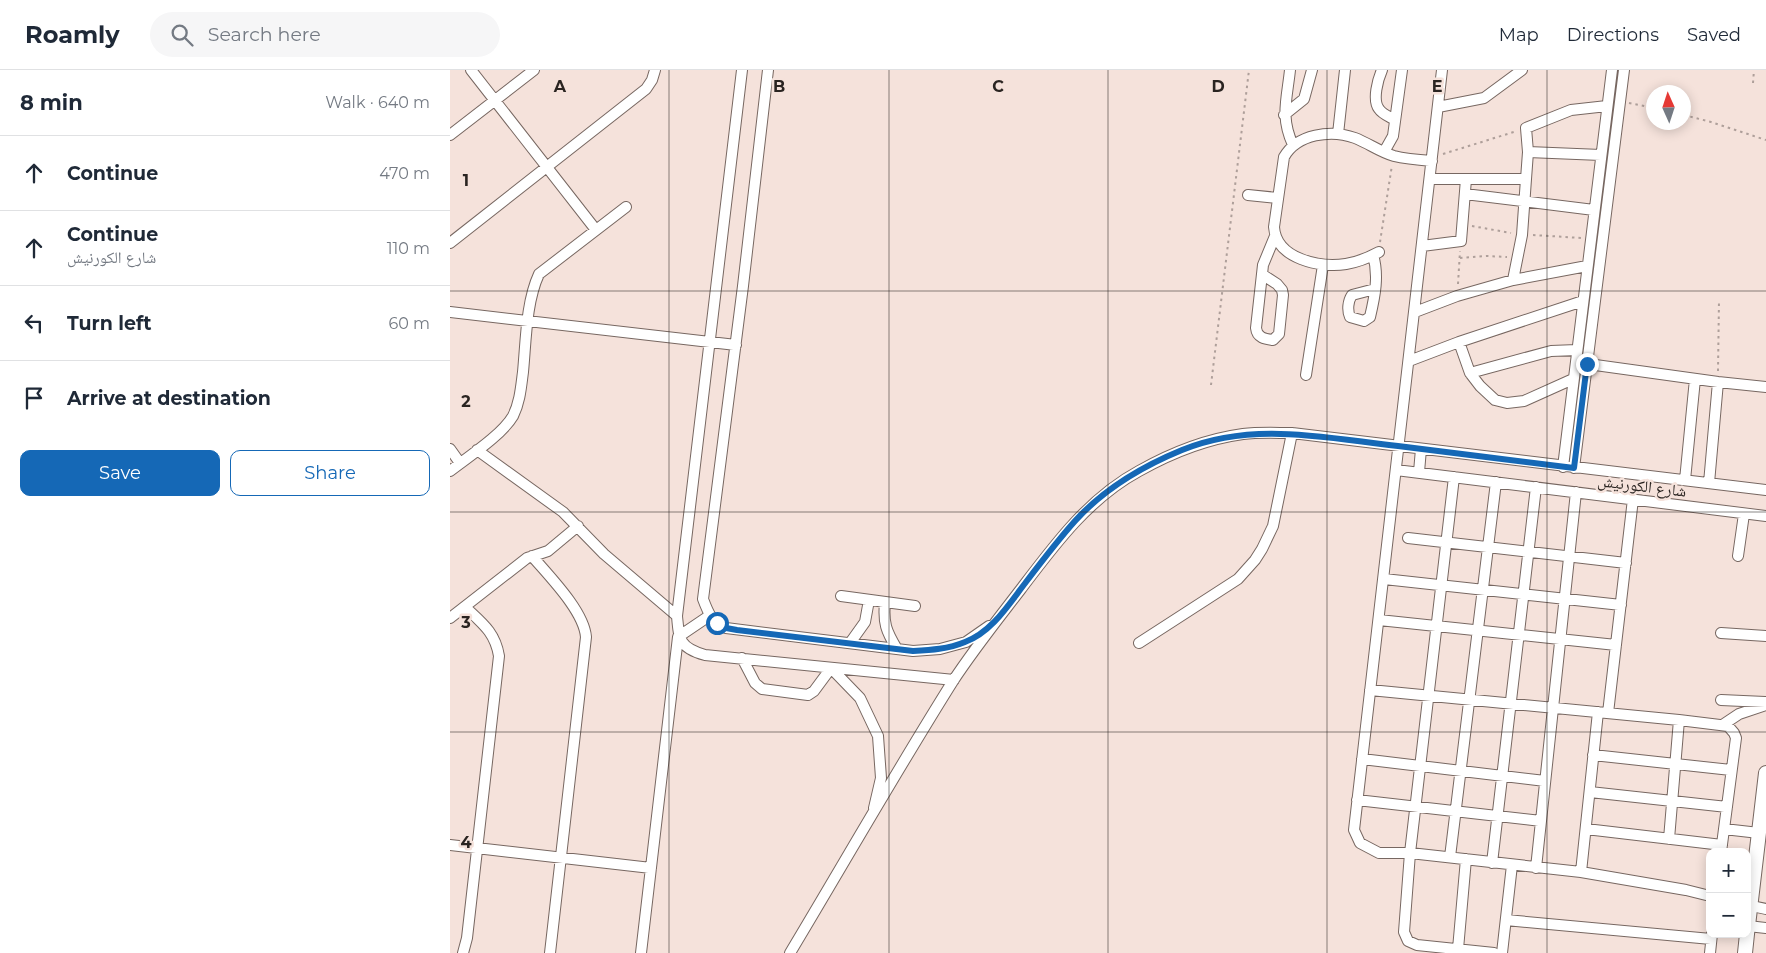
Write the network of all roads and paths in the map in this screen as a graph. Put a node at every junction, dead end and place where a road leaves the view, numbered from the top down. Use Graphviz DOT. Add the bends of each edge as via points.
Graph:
graph roads {
  1 [pos="472,70"];
  2 [pos="534,70"];
  3 [pos="655,70"];
  4 [pos="742,70"];
  5 [pos="768,70"];
  6 [pos="1248,70"];
  7 [pos="1290,70"];
  8 [pos="1312,70"];
  9 [pos="1345,70"];
  10 [pos="1382,70"];
  11 [pos="1402,70"];
  12 [pos="1442,70"];
  13 [pos="1522,70"];
  14 [pos="1612,70"];
  15 [pos="1624,70"];
  16 [pos="1754,70"];
  17 [pos="1752,82"];
  18 [pos="496,100"];
  19 [pos="1621,101"];
  20 [pos="1607,106"];
  21 [pos="1646,106"];
  22 [pos="1438,107"];
  23 [pos="1284,115"];
  24 [pos="1691,117"];
  25 [pos="1395,120"];
  26 [pos="1526,128"];
  27 [pos="1604,129"];
  28 [pos="1617,130"];
  29 [pos="1338,134"];
  30 [pos="450,135"];
  31 [pos="1766,140"];
  32 [pos="1293,145"];
  33 [pos="1528,152"];
  34 [pos="1389,154"];
  35 [pos="1601,155"];
  36 [pos="1432,159"];
  37 [pos="546,168"];
  38 [pos="1430,179"];
  39 [pos="1466,179"];
  40 [pos="1526,179"];
  41 [pos="1465,194"];
  42 [pos="1248,195"];
  43 [pos="1278,198"];
  44 [pos="1524,202"];
  45 [pos="626,207"];
  46 [pos="1594,210"];
  47 [pos="1464,224"];
  48 [pos="596,230"];
  49 [pos="1522,235"];
  50 [pos="1276,236"];
  51 [pos="1591,238"];
  52 [pos="1461,241"];
  53 [pos="450,243"];
  54 [pos="1422,246"];
  55 [pos="1376,253"];
  56 [pos="1517,257"];
  57 [pos="1460,258"];
  58 [pos="1323,264"];
  59 [pos="1588,266"];
  60 [pos="1263,275"];
  61 [pos="1513,280"];
  62 [pos="1375,289"];
  63 [pos="1457,296"];
  64 [pos="1719,300"];
  65 [pos="1583,301"];
  66 [pos="450,312"];
  67 [pos="1414,312"];
  68 [pos="528,321"];
  69 [pos="710,342"];
  70 [pos="1459,342"];
  71 [pos="736,345"];
  72 [pos="1577,350"];
  73 [pos="1409,361"];
  74 [pos="1576,362"];
  75 [pos="1587,364"];
  76 [pos="1470,373"];
  77 [pos="1306,375"];
  78 [pos="1695,378"];
  79 [pos="1573,379"];
  80 [pos="1718,382"];
  81 [pos="1211,385"];
  82 [pos="1766,386"];
  83 [pos="1292,433"];
  84 [pos="1399,447"];
  85 [pos="450,449"];
  86 [pos="1421,449"];
  87 [pos="477,450"];
  88 [pos="460,463"];
  89 [pos="1563,467"];
  90 [pos="1574,468"];
  91 [pos="1396,470"];
  92 [pos="450,471"];
  93 [pos="1419,472"];
  94 [pos="1454,477"];
  95 [pos="1685,480"];
  96 [pos="1496,482"];
  97 [pos="1709,483"];
  98 [pos="1536,487"];
  99 [pos="1766,490"];
  100 [pos="1576,492"];
  101 [pos="1633,499"];
  102 [pos="1744,514"];
  103 [pos="1766,516"];
  104 [pos="578,526"];
  105 [pos="1408,538"];
  106 [pos="1446,542"];
  107 [pos="1488,547"];
  108 [pos="1529,552"];
  109 [pos="532,556"];
  110 [pos="1570,556"];
  111 [pos="1738,556"];
  112 [pos="1626,563"];
  113 [pos="1384,579"];
  114 [pos="1441,585"];
  115 [pos="1483,590"];
  116 [pos="1524,594"];
  117 [pos="841,596"];
  118 [pos="1565,599"];
  119 [pos="869,600"];
  120 [pos="885,602"];
  121 [pos="1620,605"];
  122 [pos="915,606"];
  123 [pos="465,607"];
  124 [pos="676,616"];
  125 [pos="709,616"];
  126 [pos="450,618"];
  127 [pos="1379,620"];
  128 [pos="996,622"];
  129 [pos="1436,626"];
  130 [pos="1478,630"];
  131 [pos="1721,632"];
  132 [pos="1519,635"];
  133 [pos="1766,636"];
  134 [pos="678,637"];
  135 [pos="1561,639"];
  136 [pos="850,643"];
  137 [pos="1138,643"];
  138 [pos="1616,645"];
  139 [pos="897,649"];
  140 [pos="742,658"];
  141 [pos="831,668"];
  142 [pos="954,680"];
  143 [pos="1370,690"];
  144 [pos="1428,696"];
  145 [pos="1470,700"];
  146 [pos="1721,700"];
  147 [pos="1511,704"];
  148 [pos="1766,704"];
  149 [pos="1553,708"];
  150 [pos="1603,712"];
  151 [pos="1679,720"];
  152 [pos="1724,724"];
  153 [pos="1593,755"];
  154 [pos="1362,759"];
  155 [pos="1676,764"];
  156 [pos="1420,766"];
  157 [pos="1732,770"];
  158 [pos="1461,771"];
  159 [pos="1766,772"];
  160 [pos="1502,776"];
  161 [pos="1546,781"];
  162 [pos="1590,792"];
  163 [pos="1357,800"];
  164 [pos="1672,801"];
  165 [pos="1415,807"];
  166 [pos="1727,807"];
  167 [pos="1456,811"];
  168 [pos="1497,816"];
  169 [pos="871,818"];
  170 [pos="1541,821"];
  171 [pos="1586,829"];
  172 [pos="1724,829"];
  173 [pos="1759,833"];
  174 [pos="1669,839"];
  175 [pos="450,846"];
  176 [pos="1722,848"];
  177 [pos="478,849"];
  178 [pos="1410,853"];
  179 [pos="1450,857"];
  180 [pos="561,858"];
  181 [pos="1466,860"];
  182 [pos="1492,863"];
  183 [pos="1512,865"];
  184 [pos="651,868"];
  185 [pos="1536,868"];
  186 [pos="1581,872"];
  187 [pos="1751,893"];
  188 [pos="1706,895"];
  189 [pos="1751,906"];
  190 [pos="1766,909"];
  191 [pos="1506,920"];
  192 [pos="1766,928"];
  193 [pos="1751,930"];
  194 [pos="1706,937"];
  195 [pos="1711,938"];
  196 [pos="1747,938"];
  197 [pos="1458,949"];
  198 [pos="463,953"];
  199 [pos="550,953"];
  200 [pos="641,953"];
  201 [pos="790,953"];
  202 [pos="1494,953"];
  203 [pos="1502,953"];
  204 [pos="1710,953"];
  205 [pos="1745,953"];
  1 -- 18 [label="street"];
  2 -- 18 [label="street"];
  3 -- 37 [label="street" via="646,89"];
  4 -- 69 [label="street"];
  5 -- 71 [label="street"];
  6 -- 81 [label="path"];
  7 -- 23 [label="street"];
  8 -- 23 [label="street" via="1307,95"];
  9 -- 29 [label="street"];
  10 -- 25 [label="street" via="1377,106"];
  11 -- 25 [label="street"];
  12 -- 22 [label="street"];
  13 -- 22 [label="street" via="1480,100"];
  14 -- 20 [label="street"];
  15 -- 19 [label="street"];
  16 -- 17 [label="path"];
  18 -- 30 [label="street"];
  18 -- 37 [label="street"];
  19 -- 21 [label="path"];
  19 -- 28 [label="street"];
  20 -- 26 [label="street" via="1571,110"];
  20 -- 27 [label="street"];
  22 -- 36 [label="street"];
  23 -- 32 [label="street" via="1286,131"];
  24 -- 31 [label="path"];
  25 -- 34 [label="street"];
  26 -- 33 [label="street"];
  26 -- 36 [label="path"];
  27 -- 28 [label="street"];
  27 -- 35 [label="street"];
  28 -- 75 [label="street"];
  29 -- 32 [label="street" via="1307,138"];
  29 -- 34 [label="street"];
  32 -- 43 [label="street" via="1284,158"];
  33 -- 35 [label="street"];
  33 -- 40 [label="street"];
  34 -- 36 [label="street"];
  34 -- 55 [label="path"];
  35 -- 46 [label="street"];
  36 -- 38 [label="street"];
  37 -- 48 [label="street"];
  37 -- 53 [label="street"];
  38 -- 39 [label="street"];
  38 -- 54 [label="street"];
  39 -- 40 [label="street"];
  39 -- 41 [label="street"];
  40 -- 44 [label="street"];
  41 -- 44 [label="street"];
  41 -- 47 [label="street"];
  42 -- 43 [label="street"];
  43 -- 50 [label="street"];
  44 -- 46 [label="street"];
  44 -- 49 [label="street"];
  45 -- 48 [label="street"];
  46 -- 51 [label="street"];
  47 -- 49 [label="path"];
  47 -- 52 [label="street"];
  48 -- 68 [label="street" via="539,274"];
  49 -- 51 [label="path"];
  49 -- 56 [label="street"];
  50 -- 58 [label="street" via="1289,253"];
  50 -- 60 [label="street" via="1266,256"];
  51 -- 59 [label="street"];
  52 -- 54 [label="street"];
  52 -- 57 [label="path"];
  54 -- 67 [label="street"];
  55 -- 58 [label="street" via="1358,262"];
  55 -- 62 [label="street"];
  56 -- 57 [label="path"];
  56 -- 61 [label="street"];
  57 -- 63 [label="path"];
  58 -- 77 [label="street"];
  59 -- 61 [label="street"];
  59 -- 65 [label="street"];
  60 -- 60 [label="street" via="1256,331 1261,338 1273,340 1279,334 1283,294 1280,286"];
  61 -- 63 [label="street"];
  63 -- 67 [label="street"];
  64 -- 80 [label="path"];
  65 -- 70 [label="street"];
  65 -- 72 [label="street"];
  66 -- 68 [label="street"];
  67 -- 73 [label="street"];
  68 -- 69 [label="street"];
  68 -- 87 [label="street" via="520,400 501,431"];
  69 -- 71 [label="street"];
  69 -- 124 [label="street"];
  70 -- 73 [label="street"];
  70 -- 76 [label="street"];
  71 -- 125 [label="street" via="703,599"];
  72 -- 74 [label="street"];
  72 -- 76 [label="street" via="1551,351"];
  73 -- 84 [label="street"];
  74 -- 75 [label="street"];
  74 -- 79 [label="street"];
  75 -- 78 [label="street"];
  75 -- 90 [label="street"];
  76 -- 79 [label="street" via="1494,400 1507,403 1524,401"];
  78 -- 80 [label="street"];
  78 -- 95 [label="street"];
  79 -- 89 [label="street"];
  80 -- 82 [label="street"];
  80 -- 97 [label="street"];
  83 -- 84 [label="street, شارع الكورنيش"];
  83 -- 128 [label="street, شارع الكورنيش" via="1244,434 1216,440 1183,450 1138,471 1104,494 1076,520"];
  83 -- 137 [label="street" via="1272,526 1255,560 1238,579"];
  84 -- 86 [label="street, شارع الكورنيش"];
  84 -- 91 [label="street"];
  85 -- 88 [label="street"];
  86 -- 89 [label="street, شارع الكورنيش"];
  86 -- 93 [label="street"];
  87 -- 88 [label="street"];
  87 -- 104 [label="street" via="564,512"];
  88 -- 92 [label="street"];
  89 -- 90 [label="street, شارع الكورنيش"];
  90 -- 95 [label="street, شارع الكورنيش"];
  91 -- 93 [label="street, شارع الكورنيش"];
  91 -- 113 [label="street"];
  93 -- 94 [label="street, شارع الكورنيش"];
  94 -- 96 [label="street, شارع الكورنيش"];
  94 -- 106 [label="street"];
  95 -- 97 [label="street, شارع الكورنيش"];
  96 -- 98 [label="street, شارع الكورنيش"];
  96 -- 107 [label="street"];
  97 -- 99 [label="street, شارع الكورنيش"];
  98 -- 100 [label="street, شارع الكورنيش"];
  98 -- 108 [label="street"];
  100 -- 101 [label="street, شارع الكورنيش"];
  100 -- 110 [label="street"];
  101 -- 102 [label="street, شارع الكورنيش"];
  101 -- 112 [label="street"];
  102 -- 103 [label="street, شارع الكورنيش"];
  102 -- 111 [label="street"];
  104 -- 109 [label="street" via="548,551"];
  104 -- 124 [label="street" via="604,554"];
  105 -- 106 [label="street"];
  106 -- 107 [label="street"];
  106 -- 114 [label="street"];
  107 -- 108 [label="street"];
  107 -- 115 [label="street"];
  108 -- 110 [label="street"];
  108 -- 116 [label="street"];
  109 -- 123 [label="street"];
  109 -- 180 [label="street" via="580,614 586,629"];
  110 -- 112 [label="street"];
  110 -- 118 [label="street"];
  112 -- 121 [label="street"];
  113 -- 114 [label="street"];
  113 -- 127 [label="street"];
  114 -- 115 [label="street"];
  114 -- 129 [label="street"];
  115 -- 116 [label="street"];
  115 -- 130 [label="street"];
  116 -- 118 [label="street"];
  116 -- 132 [label="street"];
  117 -- 119 [label="street"];
  118 -- 121 [label="street"];
  118 -- 135 [label="street"];
  119 -- 120 [label="street"];
  119 -- 136 [label="street" via="865,622"];
  120 -- 122 [label="street"];
  120 -- 139 [label="street" via="886,628"];
  121 -- 138 [label="street"];
  123 -- 126 [label="street"];
  123 -- 177 [label="street" via="492,633 498,656"];
  124 -- 134 [label="street"];
  125 -- 134 [label="street"];
  125 -- 136 [label="street" via="726,628"];
  127 -- 129 [label="street"];
  127 -- 143 [label="street"];
  128 -- 139 [label="street" via="966,642 949,647 913,651"];
  128 -- 142 [label="street, شارع الكورنيش"];
  129 -- 130 [label="street"];
  129 -- 144 [label="street"];
  130 -- 132 [label="street"];
  130 -- 145 [label="street"];
  131 -- 133 [label="street"];
  132 -- 135 [label="street"];
  132 -- 147 [label="street"];
  134 -- 140 [label="street" via="694,652"];
  134 -- 184 [label="street"];
  135 -- 138 [label="street"];
  135 -- 149 [label="street"];
  136 -- 139 [label="street"];
  138 -- 150 [label="street"];
  140 -- 141 [label="street"];
  140 -- 141 [label="street" via="758,687 808,695"];
  141 -- 142 [label="street"];
  141 -- 169 [label="street" via="860,698 878,736 881,778"];
  142 -- 169 [label="street, شارع الكورنيش"];
  143 -- 144 [label="street"];
  143 -- 154 [label="street"];
  144 -- 145 [label="street"];
  144 -- 156 [label="street"];
  145 -- 147 [label="street"];
  145 -- 158 [label="street"];
  146 -- 148 [label="street"];
  147 -- 149 [label="street"];
  147 -- 160 [label="street"];
  148 -- 152 [label="street" via="1739,714"];
  149 -- 150 [label="street"];
  149 -- 161 [label="street"];
  150 -- 151 [label="street"];
  150 -- 153 [label="street"];
  151 -- 152 [label="street"];
  151 -- 155 [label="street"];
  152 -- 157 [label="street" via="1732,729 1736,738"];
  153 -- 155 [label="street"];
  153 -- 162 [label="street"];
  154 -- 156 [label="street"];
  154 -- 163 [label="street"];
  155 -- 157 [label="street"];
  155 -- 164 [label="street"];
  156 -- 158 [label="street"];
  156 -- 165 [label="street"];
  157 -- 166 [label="street"];
  158 -- 160 [label="street"];
  158 -- 167 [label="street"];
  159 -- 173 [label="main road"];
  160 -- 161 [label="street"];
  160 -- 168 [label="street"];
  161 -- 170 [label="street"];
  162 -- 164 [label="street"];
  162 -- 171 [label="street"];
  163 -- 165 [label="street"];
  163 -- 178 [label="street" via="1354,830 1360,843 1379,853"];
  164 -- 166 [label="street"];
  164 -- 174 [label="street"];
  165 -- 167 [label="street"];
  165 -- 178 [label="street"];
  166 -- 172 [label="street"];
  167 -- 168 [label="street"];
  167 -- 179 [label="street"];
  168 -- 170 [label="street"];
  168 -- 182 [label="street"];
  169 -- 201 [label="street, شارع الكورنيش"];
  170 -- 185 [label="street"];
  171 -- 174 [label="street"];
  171 -- 186 [label="street"];
  172 -- 173 [label="street"];
  172 -- 176 [label="street"];
  173 -- 187 [label="main road"];
  174 -- 176 [label="street"];
  175 -- 177 [label="street"];
  177 -- 180 [label="street"];
  177 -- 198 [label="street"];
  178 -- 179 [label="street"];
  178 -- 197 [label="street" via="1405,937 1412,944"];
  179 -- 181 [label="street"];
  180 -- 184 [label="street"];
  180 -- 199 [label="street"];
  181 -- 182 [label="street"];
  181 -- 197 [label="street"];
  182 -- 183 [label="street"];
  183 -- 185 [label="street"];
  183 -- 191 [label="street"];
  184 -- 200 [label="street"];
  185 -- 186 [label="street"];
  186 -- 188 [label="street"];
  189 -- 190 [label="street"];
  191 -- 194 [label="street"];
  191 -- 203 [label="street"];
  192 -- 193 [label="street"];
  195 -- 204 [label="street"];
  196 -- 205 [label="main road"];
  197 -- 202 [label="street"];
}
